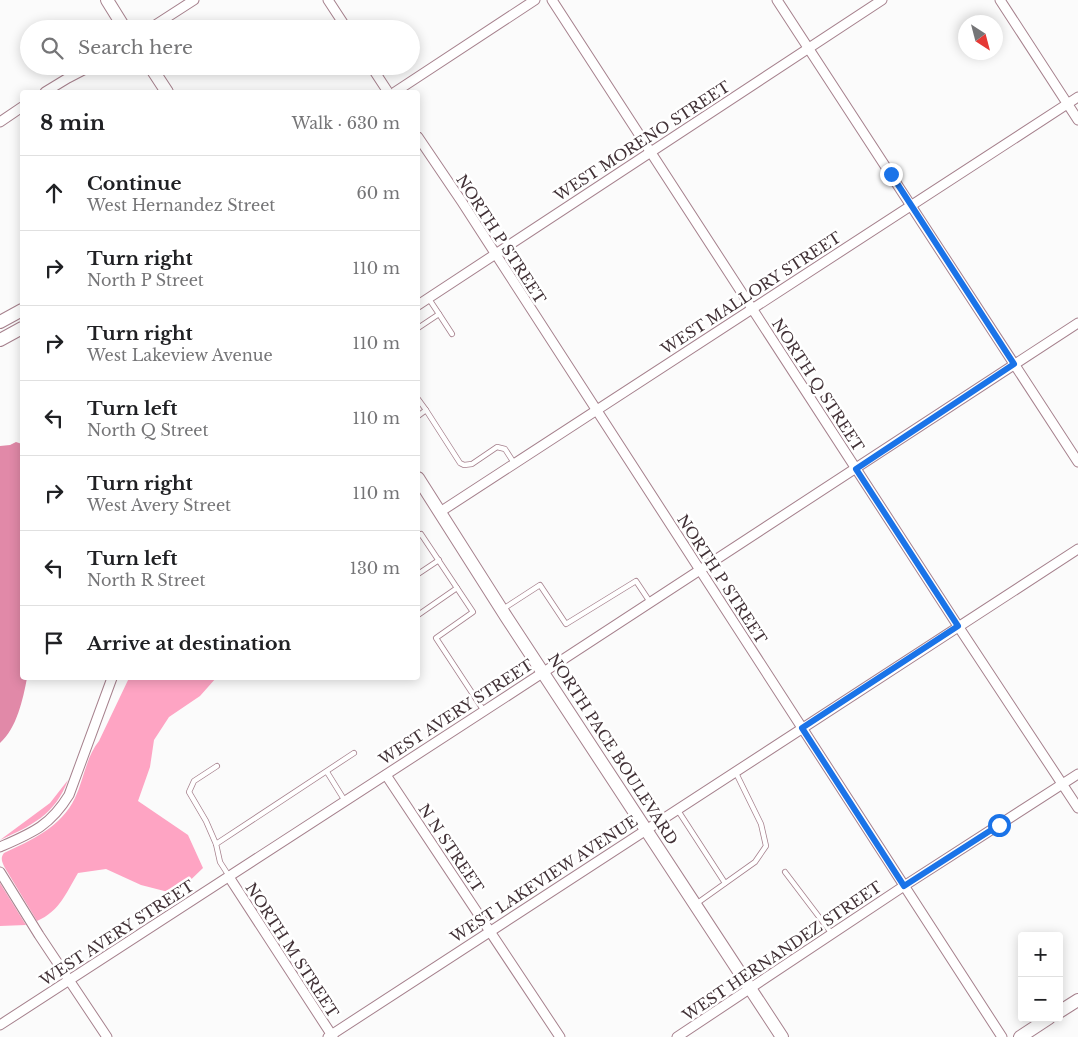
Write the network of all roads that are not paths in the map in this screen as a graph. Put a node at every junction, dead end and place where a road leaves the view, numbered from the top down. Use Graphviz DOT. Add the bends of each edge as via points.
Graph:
graph roads {
  1 [pos="107,0"];
  2 [pos="194,0"];
  3 [pos="328,0"];
  4 [pos="536,0"];
  5 [pos="552,0"];
  6 [pos="777,0"];
  7 [pos="882,0"];
  8 [pos="1000,0"];
  9 [pos="119,20"];
  10 [pos="163,20"];
  11 [pos="341,20"];
  12 [pos="808,48"];
  13 [pos="74,75"];
  14 [pos="156,75"];
  15 [pos="377,75"];
  16 [pos="49,90"];
  17 [pos="166,90"];
  18 [pos="387,90"];
  19 [pos="398,90"];
  20 [pos="1078,97"];
  21 [pos="1068,104"];
  22 [pos="20,108"];
  23 [pos="1078,120"];
  24 [pos="0,122"];
  25 [pos="420,140"];
  26 [pos="651,153"];
  27 [pos="912,205"];
  28 [pos="495,254"];
  29 [pos="428,298"];
  30 [pos="420,304"];
  31 [pos="752,309"];
  32 [pos="20,311"];
  33 [pos="439,314"];
  34 [pos="0,322"];
  35 [pos="1078,322"];
  36 [pos="420,327"];
  37 [pos="20,329"];
  38 [pos="452,334"];
  39 [pos="2,335"];
  40 [pos="1014,364"];
  41 [pos="420,402"];
  42 [pos="426,410"];
  43 [pos="596,411"];
  44 [pos="420,414"];
  45 [pos="1078,462"];
  46 [pos="515,464"];
  47 [pos="856,469"];
  48 [pos="421,492"];
  49 [pos="440,512"];
  50 [pos="420,535"];
  51 [pos="1078,549"];
  52 [pos="439,560"];
  53 [pos="700,570"];
  54 [pos="420,573"];
  55 [pos="457,588"];
  56 [pos="650,602"];
  57 [pos="502,610"];
  58 [pos="420,614"];
  59 [pos="958,626"];
  60 [pos="542,672"];
  61 [pos="111,680"];
  62 [pos="484,712"];
  63 [pos="802,728"];
  64 [pos="354,753"];
  65 [pos="216,766"];
  66 [pos="735,771"];
  67 [pos="327,772"];
  68 [pos="1078,774"];
  69 [pos="386,775"];
  70 [pos="1062,784"];
  71 [pos="346,801"];
  72 [pos="1078,808"];
  73 [pos="677,809"];
  74 [pos="646,829"];
  75 [pos="216,844"];
  76 [pos="0,847"];
  77 [pos="0,872"];
  78 [pos="785,872"];
  79 [pos="229,877"];
  80 [pos="725,883"];
  81 [pos="904,886"];
  82 [pos="696,905"];
  83 [pos="490,931"];
  84 [pos="832,934"];
  85 [pos="70,980"];
  86 [pos="751,989"];
  87 [pos="1077,1002"];
  88 [pos="1063,1010"];
  89 [pos="1043,1022"];
  90 [pos="0,1025"];
  91 [pos="330,1036"];
  92 [pos="107,1037"];
  93 [pos="560,1037"];
  94 [pos="678,1037"];
  95 [pos="782,1037"];
  96 [pos="1002,1037"];
  97 [pos="1020,1037"];
  1 -- 9 [label="main road"];
  2 -- 10 [label="street"];
  3 -- 11 [label="street"];
  4 -- 19 [label="street"];
  5 -- 26 [label="street, NORTH Q STREET"];
  6 -- 12 [label="street"];
  7 -- 12 [label="street, WEST MORENO STREET"];
  8 -- 21 [label="street"];
  12 -- 26 [label="street, WEST MORENO STREET"];
  12 -- 27 [label="street"];
  13 -- 16 [label="street"];
  14 -- 17 [label="main road"];
  15 -- 18 [label="street"];
  20 -- 21 [label="street, WEST MALLORY STREET"];
  21 -- 23 [label="street"];
  21 -- 27 [label="street, WEST MALLORY STREET"];
  22 -- 24 [label="street"];
  25 -- 28 [label="street, NORTH P STREET"];
  26 -- 28 [label="street, WEST MORENO STREET"];
  26 -- 31 [label="street, NORTH Q STREET"];
  27 -- 31 [label="street, WEST MALLORY STREET"];
  27 -- 40 [label="street"];
  28 -- 29 [label="street, WEST MORENO STREET"];
  28 -- 43 [label="street, NORTH P STREET"];
  29 -- 30 [label="street, WEST MORENO STREET"];
  29 -- 33 [label="lane"];
  31 -- 43 [label="street, WEST MALLORY STREET"];
  31 -- 47 [label="street, NORTH Q STREET"];
  32 -- 34 [label="main road"];
  33 -- 36 [label="lane"];
  33 -- 38 [label="lane"];
  35 -- 40 [label="street, WEST AVERY STREET"];
  37 -- 39 [label="main road"];
  40 -- 45 [label="street"];
  40 -- 47 [label="street, WEST AVERY STREET"];
  41 -- 42 [label="lane"];
  42 -- 44 [label="lane"];
  42 -- 46 [label="lane" via="464,465 472,464 497,447 505,449"];
  43 -- 46 [label="street, WEST MALLORY STREET"];
  43 -- 53 [label="street, NORTH P STREET"];
  46 -- 49 [label="street, WEST MALLORY STREET"];
  47 -- 53 [label="street, WEST AVERY STREET"];
  47 -- 59 [label="street, NORTH Q STREET"];
  48 -- 49 [label="main road, NORTH PACE BOULEVARD"];
  49 -- 57 [label="main road, NORTH PACE BOULEVARD"];
  50 -- 52 [label="lane"];
  51 -- 59 [label="street, WEST LAKEVIEW AVENUE"];
  52 -- 54 [label="lane"];
  52 -- 55 [label="lane"];
  53 -- 56 [label="street, WEST AVERY STREET"];
  53 -- 63 [label="street, NORTH P STREET"];
  55 -- 58 [label="lane"];
  55 -- 62 [label="lane" via="473,612 436,638"];
  56 -- 57 [label="lane" via="636,581 566,624 540,585"];
  56 -- 60 [label="street, WEST AVERY STREET"];
  57 -- 60 [label="main road, NORTH PACE BOULEVARD"];
  59 -- 63 [label="street, WEST LAKEVIEW AVENUE"];
  59 -- 70 [label="street, NORTH Q STREET"];
  60 -- 62 [label="street, WEST AVERY STREET"];
  60 -- 74 [label="main road, NORTH PACE BOULEVARD"];
  61 -- 76 [label="street" via="70,795 49,821 37,830"];
  62 -- 69 [label="street, WEST AVERY STREET"];
  63 -- 66 [label="street, WEST LAKEVIEW AVENUE"];
  63 -- 81 [label="street, NORTH P STREET"];
  64 -- 67 [label="lane"];
  65 -- 75 [label="lane" via="194,781 189,792"];
  66 -- 73 [label="street, WEST LAKEVIEW AVENUE"];
  66 -- 80 [label="lane" via="761,824 766,846 755,862"];
  67 -- 71 [label="lane"];
  67 -- 75 [label="lane"];
  68 -- 70 [label="street, WEST HERNANDEZ STREET"];
  69 -- 71 [label="street, WEST AVERY STREET"];
  69 -- 83 [label="street, N N STREET"];
  70 -- 72 [label="street, NORTH Q STREET"];
  70 -- 81 [label="street, WEST HERNANDEZ STREET"];
  71 -- 79 [label="street, WEST AVERY STREET"];
  73 -- 74 [label="street, WEST LAKEVIEW AVENUE"];
  73 -- 80 [label="lane"];
  74 -- 82 [label="main road, NORTH PACE BOULEVARD"];
  74 -- 83 [label="street, WEST LAKEVIEW AVENUE"];
  75 -- 79 [label="lane" via="220,862"];
  77 -- 85 [label="street"];
  78 -- 84 [label="lane"];
  79 -- 85 [label="street, WEST AVERY STREET"];
  79 -- 91 [label="street, NORTH M STREET"];
  80 -- 82 [label="lane"];
  81 -- 84 [label="street, WEST HERNANDEZ STREET"];
  81 -- 96 [label="street, NORTH P STREET"];
  82 -- 86 [label="main road, NORTH PACE BOULEVARD"];
  83 -- 91 [label="street, WEST LAKEVIEW AVENUE"];
  83 -- 93 [label="street, N N STREET"];
  84 -- 86 [label="street, WEST HERNANDEZ STREET"];
  85 -- 90 [label="street, WEST AVERY STREET"];
  85 -- 92 [label="street"];
  86 -- 94 [label="street, WEST HERNANDEZ STREET"];
  86 -- 95 [label="main road, NORTH PACE BOULEVARD"];
  87 -- 88 [label="main road"];
  89 -- 97 [label="main road"];
}
